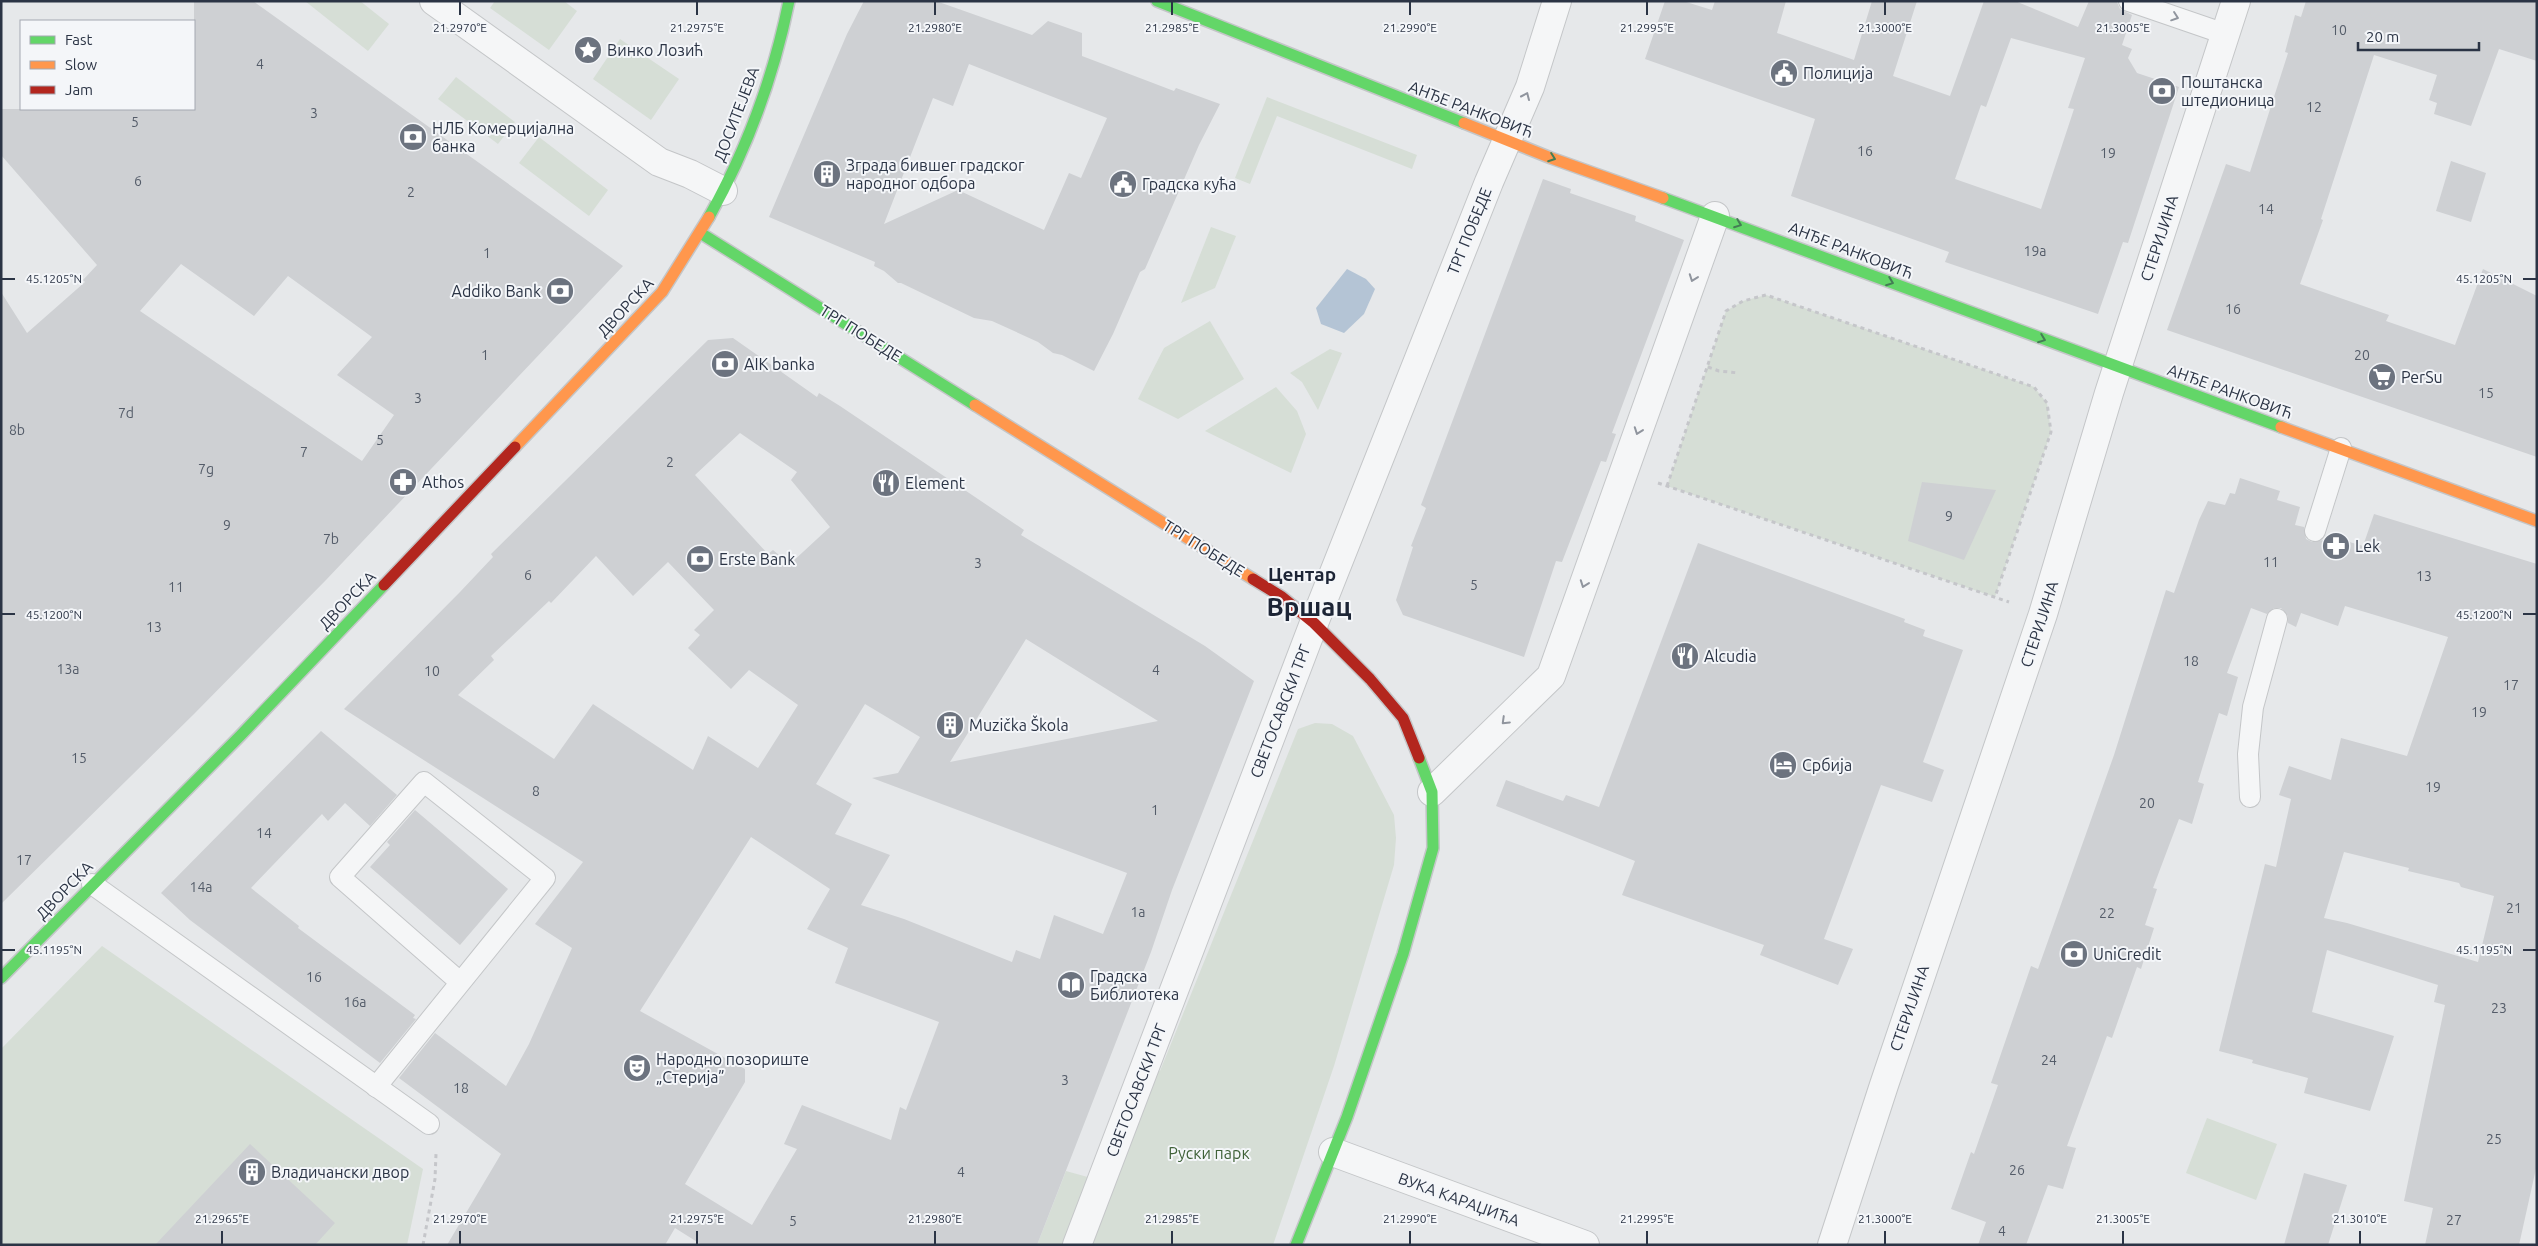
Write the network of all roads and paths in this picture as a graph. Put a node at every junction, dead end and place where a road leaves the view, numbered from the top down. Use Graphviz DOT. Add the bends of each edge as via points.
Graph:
graph roads {
  1 [pos="434,1"];
  2 [pos="789,1"];
  3 [pos="1157,1"];
  4 [pos="1557,1"];
  5 [pos="2129,1"];
  6 [pos="2236,1"];
  7 [pos="2225,34"];
  8 [pos="1506,140"];
  9 [pos="723,191"];
  10 [pos="1715,216"];
  11 [pos="702,234"];
  12 [pos="1708,366"];
  13 [pos="2118,366"];
  14 [pos="1739,373"];
  15 [pos="2341,448"];
  16 [pos="1624,471"];
  17 [pos="1667,486"];
  18 [pos="2537,521"];
  19 [pos="2315,531"];
  20 [pos="1995,597"];
  21 [pos="2043,614"];
  22 [pos="2278,619"];
  23 [pos="1314,623"];
  24 [pos="1432,792"];
  25 [pos="2250,797"];
  26 [pos="92,884"];
  27 [pos="1,978"];
  28 [pos="460,982"];
  29 [pos="376,1087"];
  30 [pos="429,1124"];
  31 [pos="1333,1152"];
  32 [pos="423,1245"];
  33 [pos="1077,1245"];
  34 [pos="1296,1245"];
  35 [pos="1585,1245"];
  36 [pos="1832,1245"];
  1 -- 9 [label="street" via="659,162"];
  2 -- 9 [label="street, ДОСИТЕЈЕВА" via="760,101"];
  3 -- 8 [label="street, АНЂЕ РАНКОВИЋ"];
  8 -- 4 [label="street, ТРГ ПОБЕДЕ, one-way" via="1530,87"];
  5 -- 7 [label="lane, one-way"];
  6 -- 7 [label="street, СТЕРИЈИНА"];
  7 -- 13 [label="street, СТЕРИЈИНА"];
  8 -- 10 [label="street, АНЂЕ РАНКОВИЋ, one-way"];
  8 -- 23 [label="street, ТРГ ПОБЕДЕ"];
  9 -- 11 [label="street, ДОСИТЕЈЕВА"];
  10 -- 13 [label="street, АНЂЕ РАНКОВИЋ, one-way"];
  10 -- 16 [label="street, one-way"];
  11 -- 23 [label="street, ТРГ ПОБЕДЕ" via="1282,597"];
  11 -- 26 [label="street, ДВОРСКА" via="662,292 240,736"];
  12 -- 14 [label="path"];
  12 -- 17 [label="path"];
  12 -- 20 [label="path" via="1726,312 1743,301 1766,295 2034,387 2047,403 2051,432"];
  13 -- 15 [label="street, АНЂЕ РАНКОВИЋ"];
  13 -- 21 [label="street, СТЕРИЈИНА"];
  15 -- 18 [label="street, АНЂЕ РАНКОВИЋ"];
  15 -- 19 [label="lane"];
  16 -- 17 [label="path"];
  16 -- 24 [label="street, one-way" via="1551,676"];
  17 -- 20 [label="path"];
  20 -- 21 [label="path"];
  21 -- 36 [label="street, СТЕРИЈИНА"];
  22 -- 25 [label="lane" via="2253,707 2248,754"];
  23 -- 24 [label="street, СВЕТОСАВСКИ ТРГ" via="1370,679 1403,718"];
  23 -- 33 [label="street, СВЕТОСАВСКИ ТРГ"];
  24 -- 31 [label="street, СВЕТОСАВСКИ ТРГ" via="1433,848 1403,954"];
  26 -- 27 [label="street, ДВОРСКА"];
  26 -- 29 [label="lane"];
  28 -- 28 [label="lane" via="545,878 424,782 340,877"];
  28 -- 29 [label="lane"];
  29 -- 30 [label="lane"];
  30 -- 32 [label="path" via="436,1149 435,1179"];
  31 -- 34 [label="street, СВЕТОСАВСКИ ТРГ"];
  31 -- 35 [label="street, ВУКА КАРАЏИЋА"];
}
